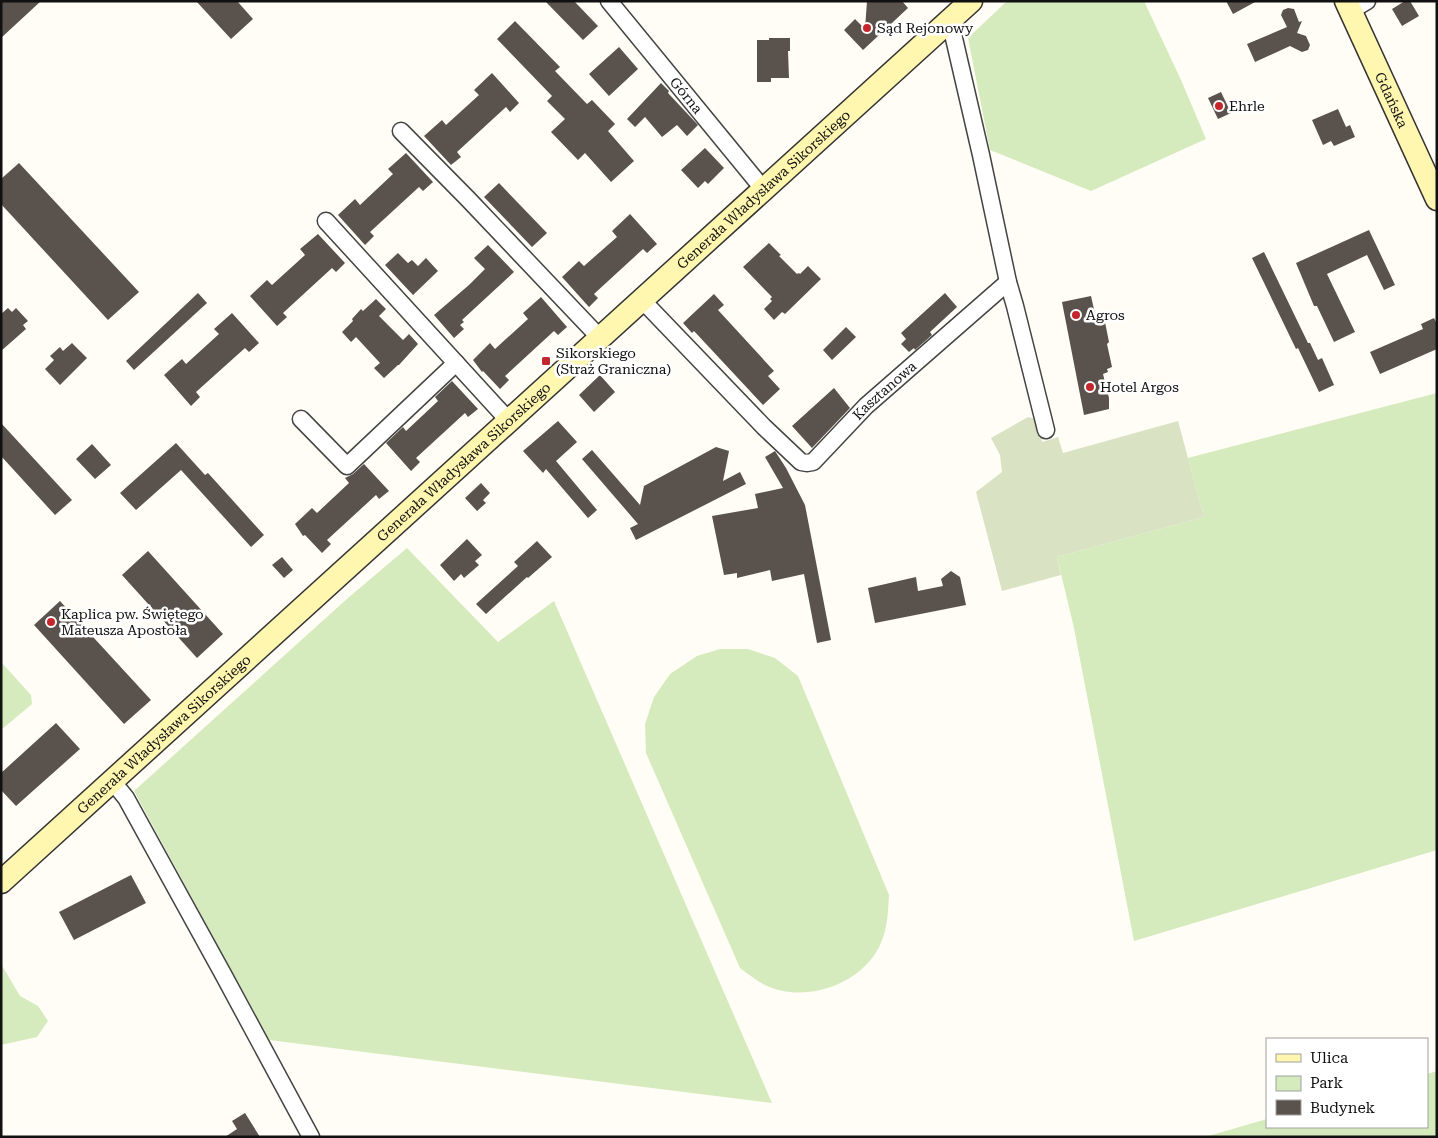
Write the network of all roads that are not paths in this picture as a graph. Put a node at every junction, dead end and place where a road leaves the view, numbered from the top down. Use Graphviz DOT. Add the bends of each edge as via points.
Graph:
graph roads {
  1 [pos="609,1"];
  2 [pos="971,1"];
  3 [pos="1354,4"];
  4 [pos="950,20"];
  5 [pos="402,131"];
  6 [pos="764,190"];
  7 [pos="1437,199"];
  8 [pos="326,221"];
  9 [pos="1008,282"];
  10 [pos="643,301"];
  11 [pos="601,339"];
  12 [pos="456,363"];
  13 [pos="302,419"];
  14 [pos="510,422"];
  15 [pos="1046,430"];
  16 [pos="113,782"];
  17 [pos="1,882"];
  18 [pos="310,1137"];
  1 -- 6 [label="street, Górna"];
  2 -- 4 [label="main road, Generała Władysława Sikorskiego"];
  3 -- 7 [label="main road, Gdańska"];
  4 -- 6 [label="main road, Generała Władysława Sikorskiego"];
  4 -- 9 [label="street"];
  5 -- 11 [label="street"];
  6 -- 10 [label="main road, Generała Władysława Sikorskiego"];
  8 -- 12 [label="street"];
  9 -- 10 [label="street, Kasztanowa" via="866,406 813,462 807,463 801,462 764,427"];
  9 -- 15 [label="street"];
  10 -- 11 [label="main road, Generała Władysława Sikorskiego"];
  11 -- 14 [label="main road, Generała Władysława Sikorskiego"];
  12 -- 13 [label="street" via="347,466"];
  12 -- 14 [label="street"];
  14 -- 16 [label="main road, Generała Władysława Sikorskiego"];
  16 -- 17 [label="main road, Generała Władysława Sikorskiego"];
  16 -- 18 [label="street" via="126,798 224,974"];
}
